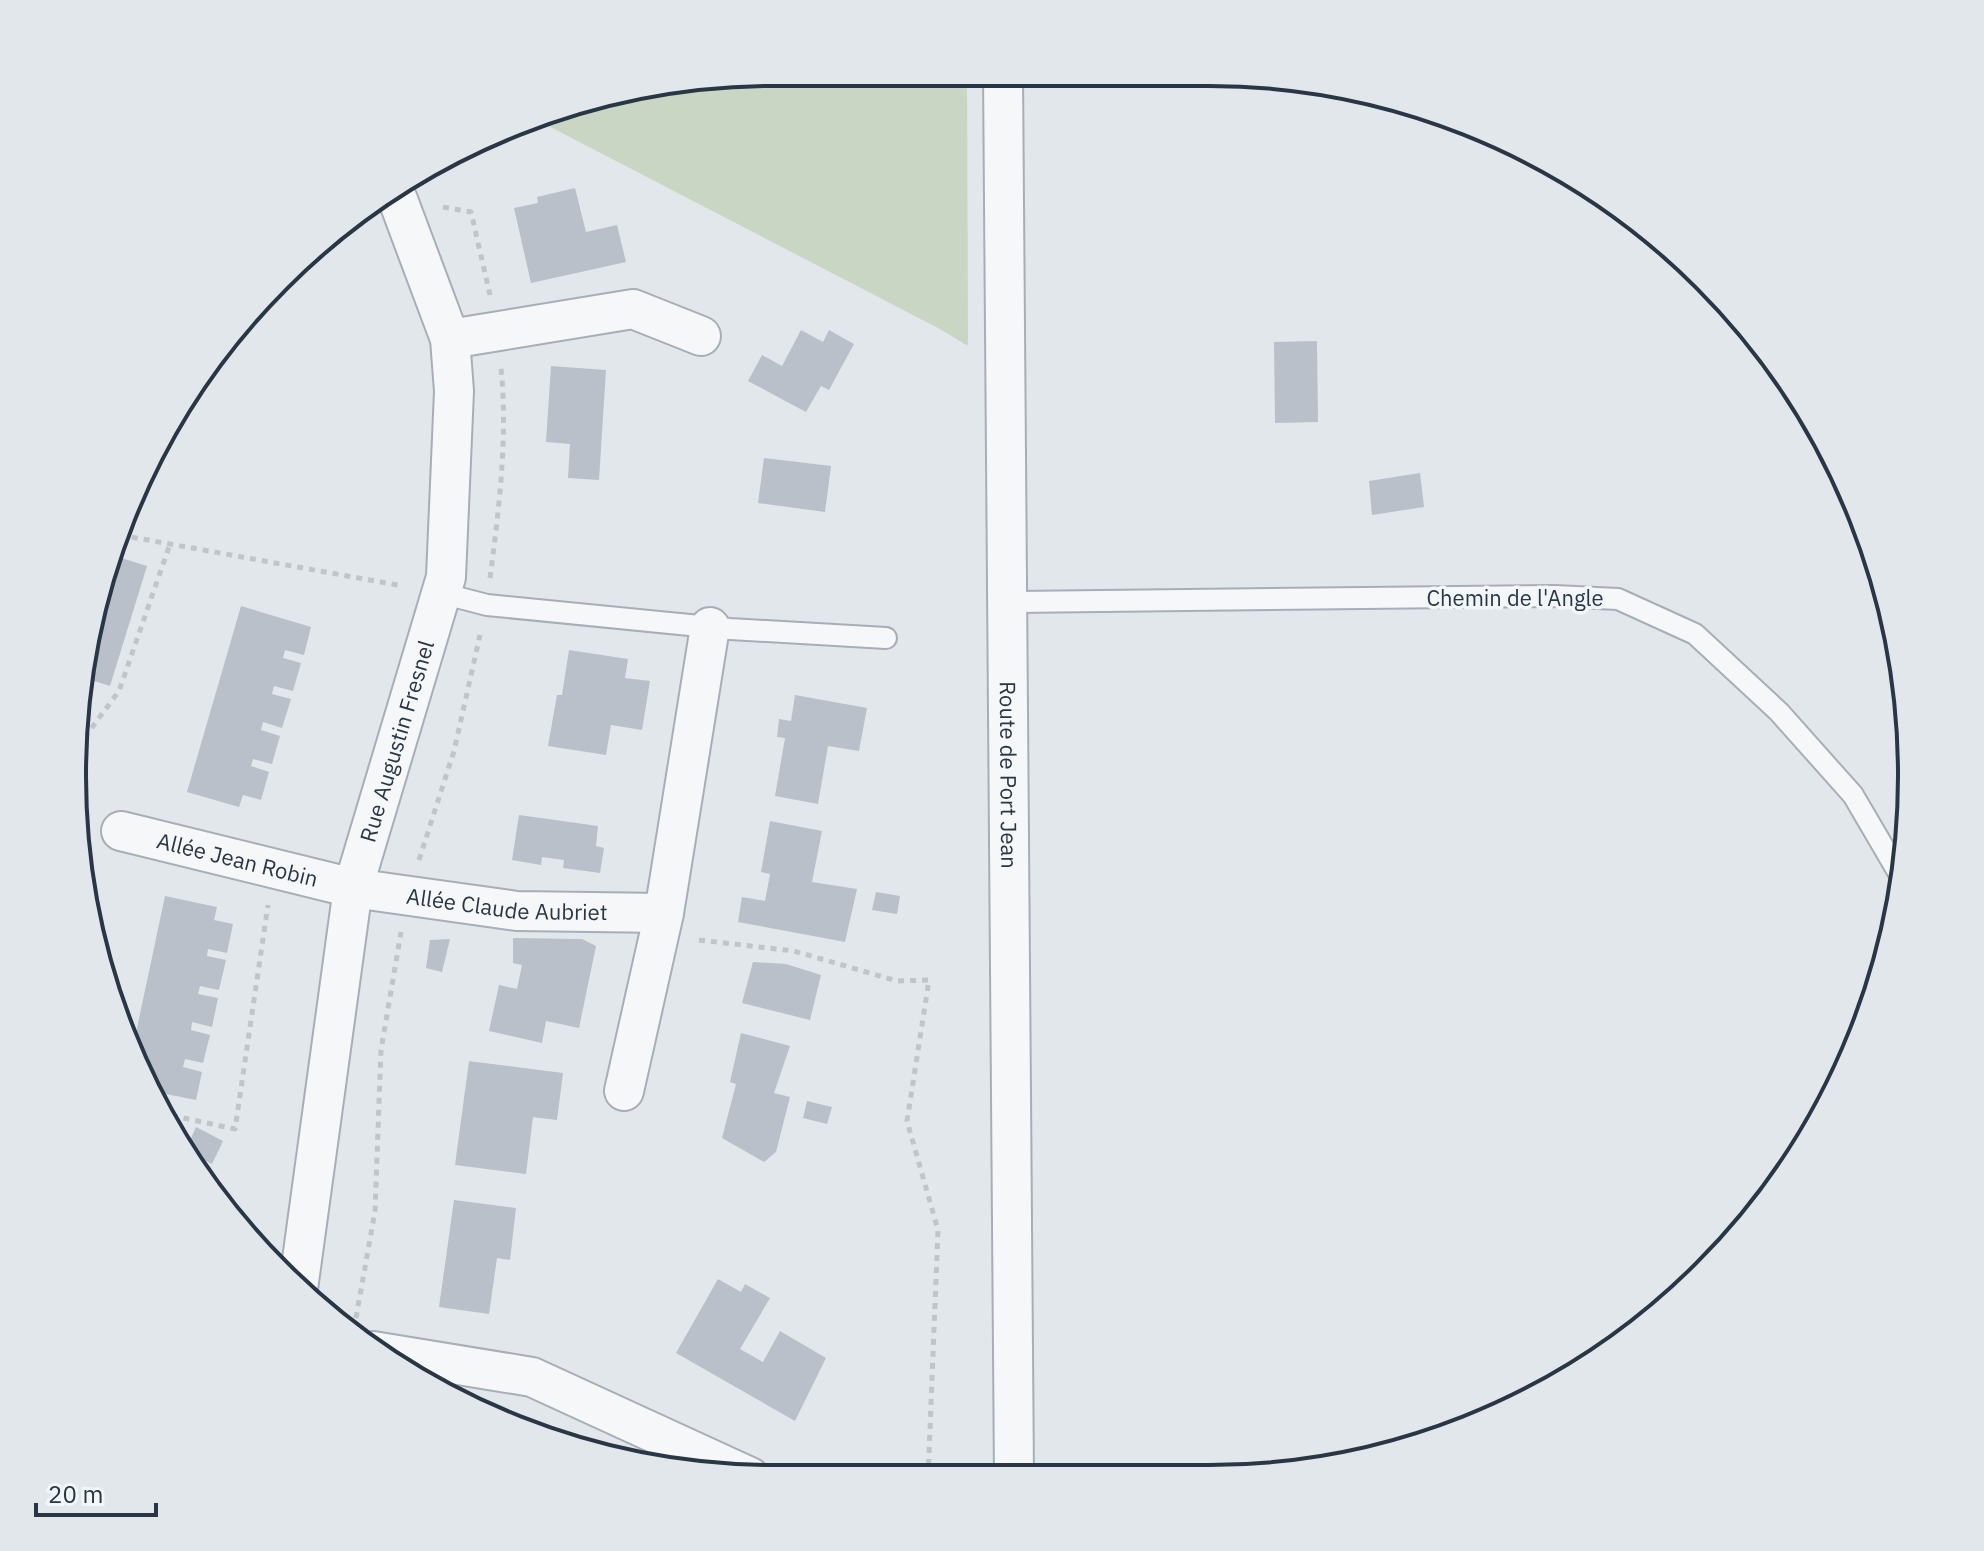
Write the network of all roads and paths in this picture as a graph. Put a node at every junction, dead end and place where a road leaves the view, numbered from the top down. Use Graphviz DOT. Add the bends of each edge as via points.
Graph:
graph roads {
  1 [pos="1003,86"];
  2 [pos="396,200"];
  3 [pos="701,336"];
  4 [pos="450,339"];
  5 [pos="129,537"];
  6 [pos="170,544"];
  7 [pos="441,593"];
  8 [pos="1006,602"];
  9 [pos="710,627"];
  10 [pos="886,638"];
  11 [pos="87,734"];
  12 [pos="121,831"];
  13 [pos="1892,862"];
  14 [pos="274,868"];
  15 [pos="353,888"];
  16 [pos="661,924"];
  17 [pos="624,1091"];
  18 [pos="176,1116"];
  19 [pos="300,1274"];
  20 [pos="403,1356"];
  21 [pos="719,1463"];
  22 [pos="928,1465"];
  23 [pos="1014,1465"];
  1 -- 8 [label="street, Route de Port Jean"];
  2 -- 4 [label="street, Rue Augustin Fresnel"];
  3 -- 4 [label="street" via="633,309"];
  4 -- 7 [label="street, Rue Augustin Fresnel" via="454,391"];
  5 -- 6 [label="path"];
  6 -- 7 [label="path"];
  6 -- 11 [label="path" via="119,691"];
  7 -- 9 [label="lane" via="487,605"];
  7 -- 15 [label="street, Rue Augustin Fresnel"];
  8 -- 13 [label="lane, Chemin de l'Angle" via="1618,599 1695,634 1779,712 1853,795"];
  8 -- 23 [label="street, Route de Port Jean"];
  9 -- 10 [label="lane"];
  9 -- 16 [label="street"];
  12 -- 14 [label="street, Allée Jean Robin"];
  14 -- 15 [label="street, Allée Jean Robin"];
  14 -- 18 [label="path" via="235,1129"];
  15 -- 16 [label="street, Allée Claude Aubriet"];
  15 -- 19 [label="street, Rue Augustin Fresnel"];
  16 -- 17 [label="street"];
  16 -- 22 [label="path" via="794,951 897,981 929,980 907,1121 938,1230"];
  20 -- 21 [label="street" via="532,1377"];
}
